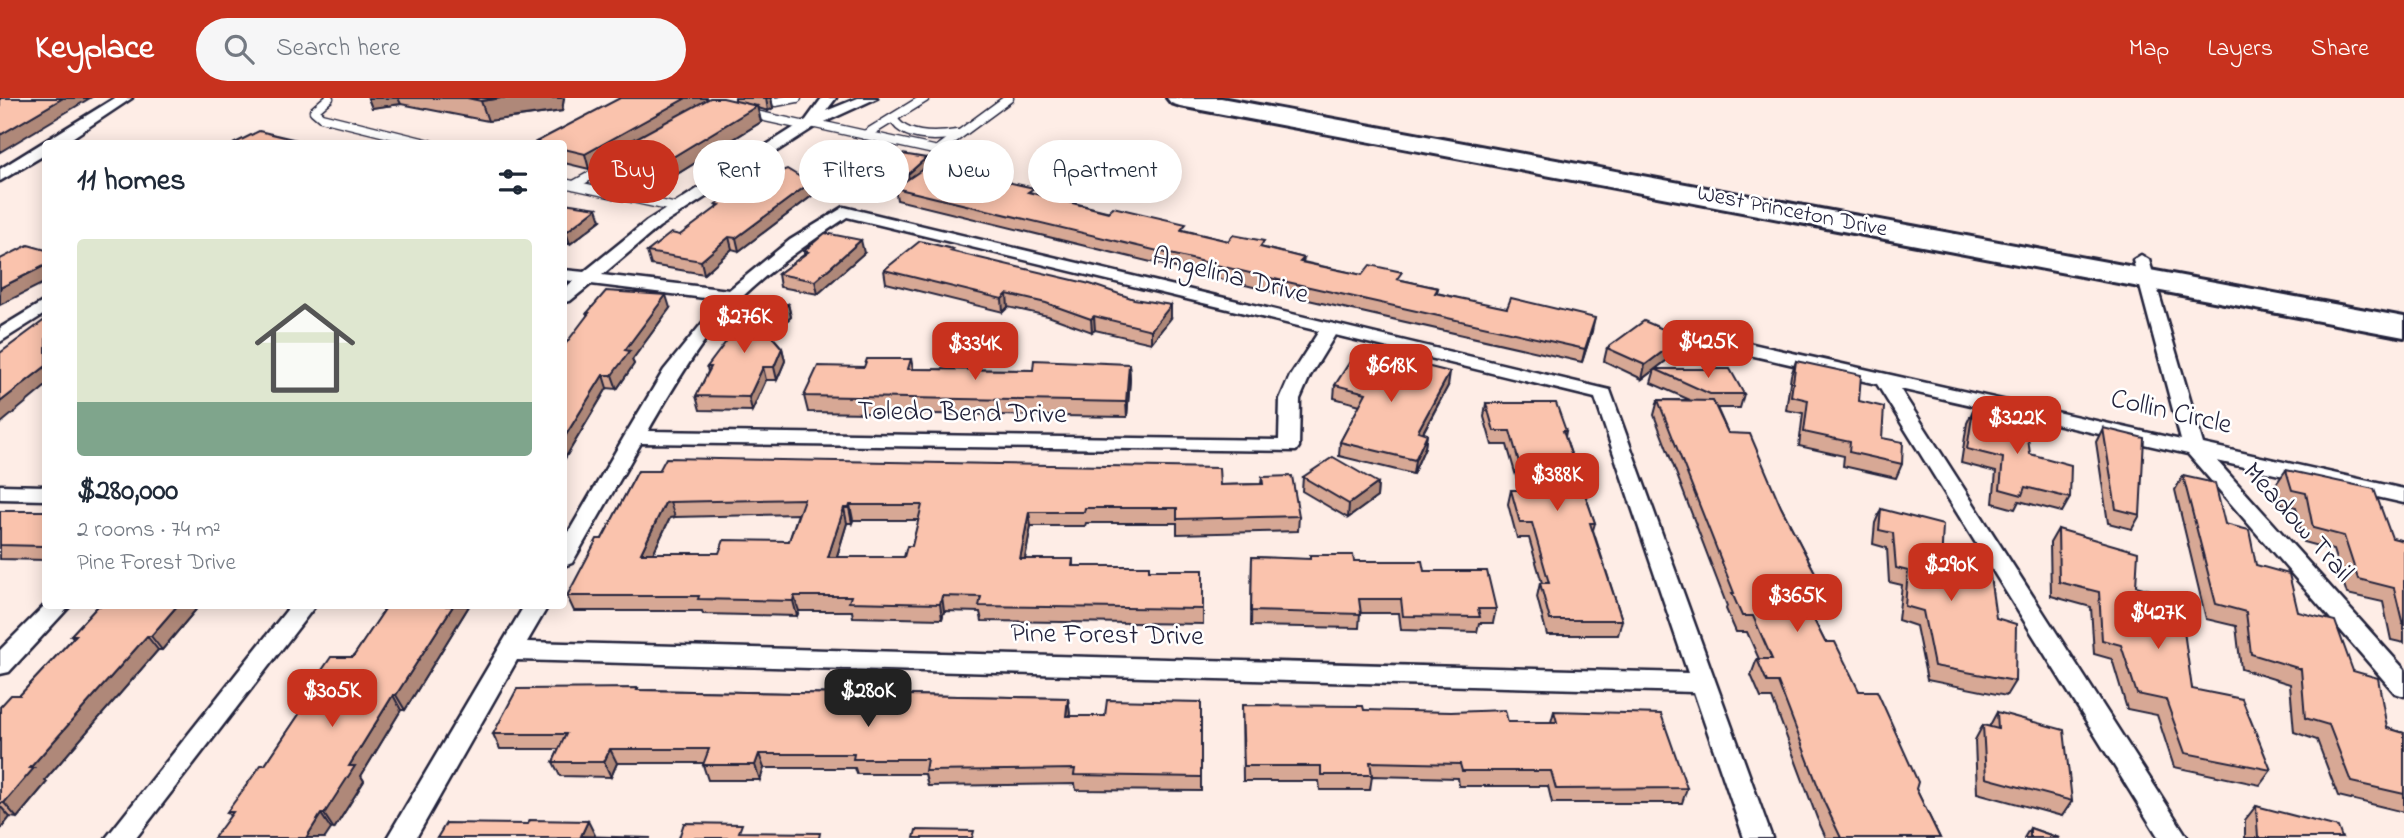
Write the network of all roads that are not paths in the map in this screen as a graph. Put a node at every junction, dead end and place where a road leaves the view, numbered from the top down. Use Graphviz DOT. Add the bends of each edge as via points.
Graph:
graph roads {
  1 [pos="125,98"];
  2 [pos="329,98"];
  3 [pos="757,98"];
  4 [pos="797,98"];
  5 [pos="829,98"];
  6 [pos="870,98"];
  7 [pos="925,98"];
  8 [pos="1009,98"];
  9 [pos="1180,98"];
  10 [pos="1256,98"];
  11 [pos="741,111"];
  12 [pos="893,118"];
  13 [pos="808,124"];
  14 [pos="962,133"];
  15 [pos="865,135"];
  16 [pos="58,140"];
  17 [pos="414,140"];
  18 [pos="952,140"];
  19 [pos="923,148"];
  20 [pos="42,150"];
  21 [pos="0,176"];
  22 [pos="588,177"];
  23 [pos="567,184"];
  24 [pos="574,185"];
  25 [pos="677,208"];
  26 [pos="2144,269"];
  27 [pos="567,275"];
  28 [pos="584,278"];
  29 [pos="567,294"];
  30 [pos="733,296"];
  31 [pos="42,308"];
  32 [pos="2404,309"];
  33 [pos="2404,327"];
  34 [pos="1331,329"];
  35 [pos="0,336"];
  36 [pos="1748,349"];
  37 [pos="1884,379"];
  38 [pos="634,438"];
  39 [pos="2194,448"];
  40 [pos="0,492"];
  41 [pos="42,493"];
  42 [pos="2404,496"];
  43 [pos="567,553"];
  44 [pos="55,609"];
  45 [pos="301,609"];
  46 [pos="534,609"];
  47 [pos="509,652"];
  48 [pos="0,665"];
  49 [pos="1703,683"];
  50 [pos="2404,686"];
  51 [pos="120,838"];
  52 [pos="401,838"];
  53 [pos="1758,838"];
  54 [pos="2174,838"];
  1 -- 16 [label="street"];
  2 -- 17 [label="lane" via="314,111 321,117"];
  3 -- 4 [label="lane" via="776,102"];
  5 -- 13 [label="street"];
  6 -- 13 [label="street"];
  7 -- 12 [label="lane"];
  8 -- 14 [label="lane"];
  9 -- 26 [label="highway, West Princeton Drive"];
  10 -- 26 [label="highway, West Princeton Drive"];
  11 -- 13 [label="lane"];
  12 -- 14 [label="lane" via="897,126 934,137"];
  12 -- 15 [label="lane"];
  13 -- 15 [label="lane"];
  13 -- 25 [label="street"];
  14 -- 18 [label="lane"];
  15 -- 19 [label="lane"];
  20 -- 21 [label="street"];
  22 -- 24 [label="lane"];
  23 -- 24 [label="lane"];
  24 -- 25 [label="lane"];
  25 -- 28 [label="street"];
  26 -- 32 [label="highway, West Princeton Drive"];
  26 -- 33 [label="highway, West Princeton Drive"];
  26 -- 39 [label="street, Meadow Trail"];
  27 -- 28 [label="street"];
  28 -- 29 [label="street"];
  28 -- 30 [label="street"];
  30 -- 34 [label="street, Angelina Drive" via="844,212"];
  30 -- 38 [label="street" via="671,374"];
  31 -- 35 [label="street"];
  34 -- 38 [label="street, Toledo Bend Drive" via="1290,399 1289,447"];
  34 -- 49 [label="street, Angelina Drive" via="1604,394"];
  36 -- 37 [label="street, Collin Circle"];
  37 -- 39 [label="street, Collin Circle"];
  37 -- 54 [label="street"];
  38 -- 43 [label="street"];
  39 -- 42 [label="street, Collin Circle"];
  39 -- 50 [label="street, Meadow Trail"];
  40 -- 41 [label="street"];
  44 -- 48 [label="street"];
  45 -- 51 [label="street"];
  46 -- 47 [label="street"];
  47 -- 49 [label="street, Pine Forest Drive"];
  47 -- 52 [label="street"];
  49 -- 53 [label="street"];
}
